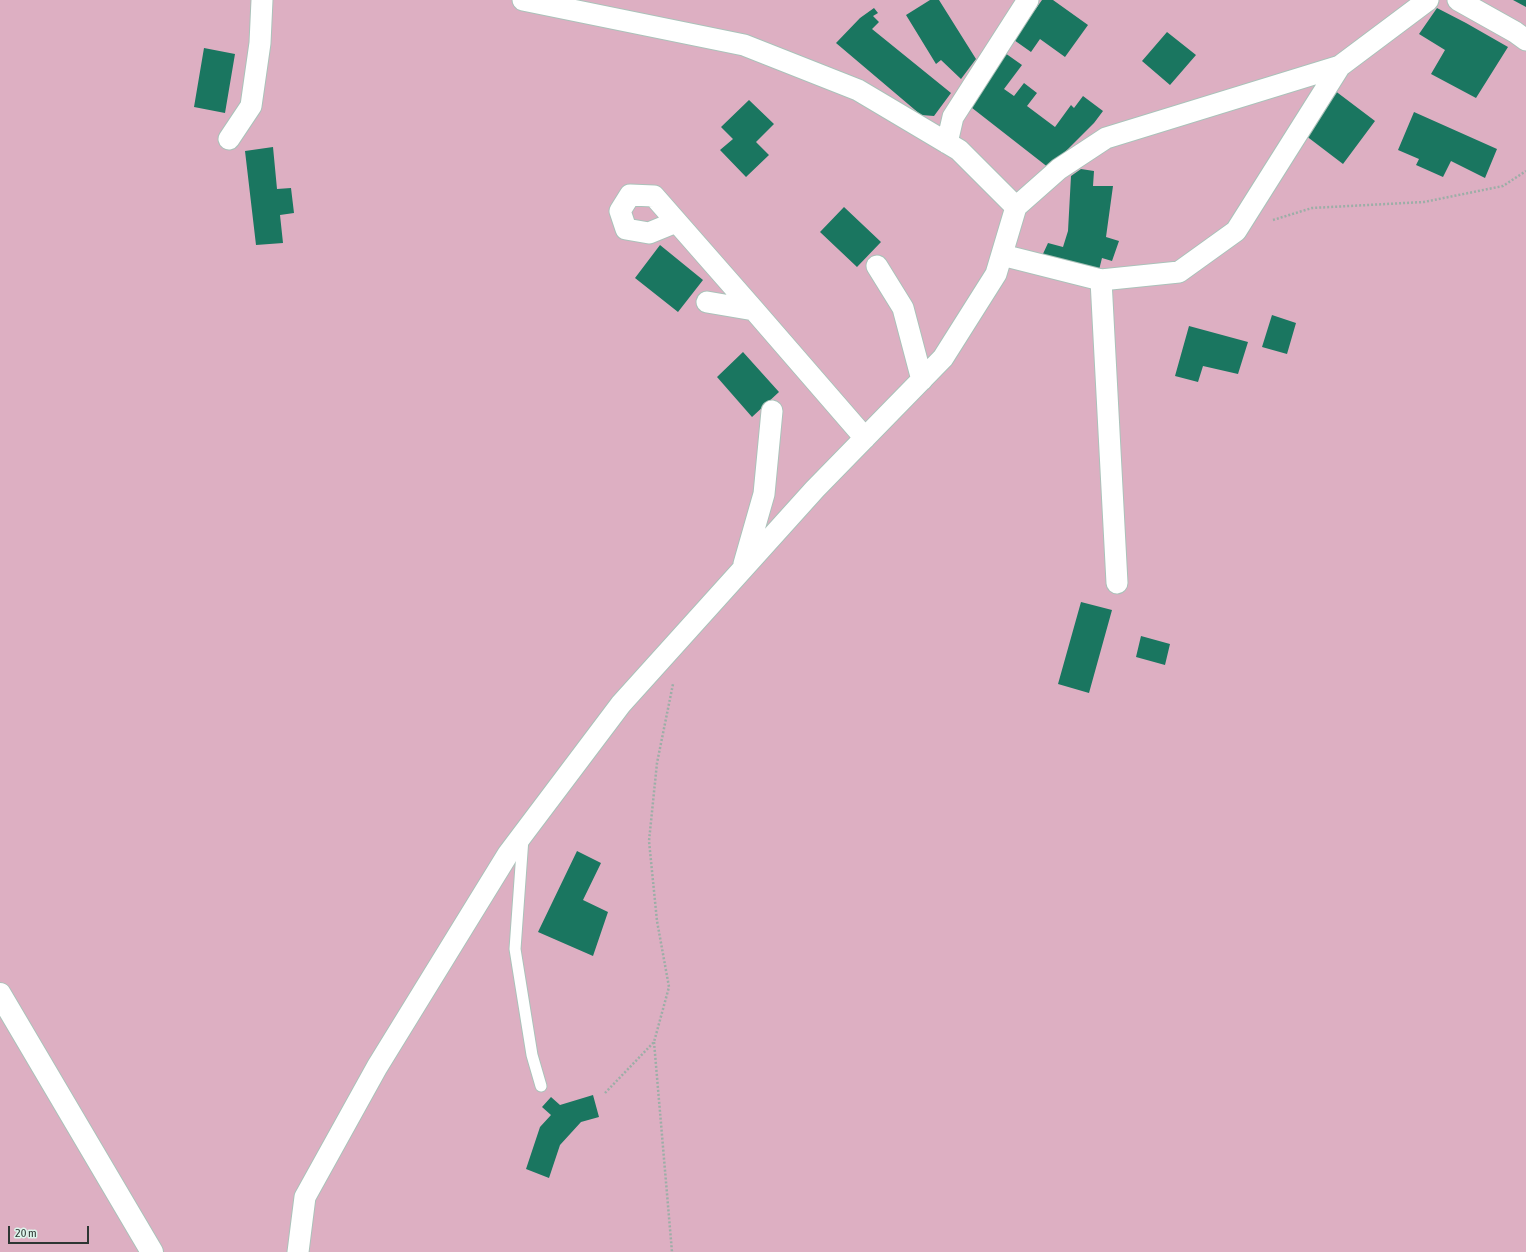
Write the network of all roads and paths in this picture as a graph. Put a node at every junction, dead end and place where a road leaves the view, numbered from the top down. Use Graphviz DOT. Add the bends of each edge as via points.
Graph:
graph roads {
  1 [pos="262,0"];
  2 [pos="523,0"];
  3 [pos="1028,0"];
  4 [pos="1428,0"];
  5 [pos="1458,0"];
  6 [pos="1526,40"];
  7 [pos="1340,66"];
  8 [pos="229,139"];
  9 [pos="947,143"];
  10 [pos="1526,171"];
  11 [pos="1016,207"];
  12 [pos="676,222"];
  13 [pos="1236,231"];
  14 [pos="1002,255"];
  15 [pos="877,266"];
  16 [pos="1101,280"];
  17 [pos="707,302"];
  18 [pos="754,310"];
  19 [pos="922,380"];
  20 [pos="772,412"];
  21 [pos="865,438"];
  22 [pos="743,569"];
  23 [pos="1117,584"];
  24 [pos="673,683"];
  25 [pos="523,833"];
  26 [pos="0,994"];
  27 [pos="654,1042"];
  28 [pos="541,1086"];
  29 [pos="605,1093"];
  30 [pos="152,1252"];
  31 [pos="298,1252"];
  32 [pos="672,1252"];
  1 -- 8 [label="street" via="260,43 251,106"];
  2 -- 9 [label="street" via="744,45 858,90"];
  3 -- 9 [label="street" via="954,117"];
  4 -- 7 [label="street"];
  5 -- 6 [label="street"];
  7 -- 11 [label="street" via="1106,138 1059,169"];
  7 -- 13 [label="street"];
  9 -- 11 [label="street" via="958,150"];
  10 -- 13 [label="path" via="1503,186 1424,202 1312,208"];
  11 -- 14 [label="street"];
  12 -- 18 [label="street"];
  13 -- 16 [label="street" via="1179,272"];
  14 -- 16 [label="street"];
  14 -- 19 [label="street" via="996,274 943,358"];
  15 -- 19 [label="street" via="902,308"];
  16 -- 23 [label="street"];
  17 -- 18 [label="street"];
  18 -- 21 [label="street"];
  19 -- 21 [label="street"];
  20 -- 22 [label="street" via="764,494"];
  21 -- 22 [label="street"];
  22 -- 25 [label="street" via="621,704"];
  24 -- 27 [label="path" via="657,763 649,840 657,921 669,987"];
  25 -- 28 [label="lane" via="515,950 532,1055"];
  25 -- 31 [label="street" via="376,1067 305,1197"];
  26 -- 30 [label="street"];
  27 -- 29 [label="path"];
  27 -- 32 [label="path"];
}
